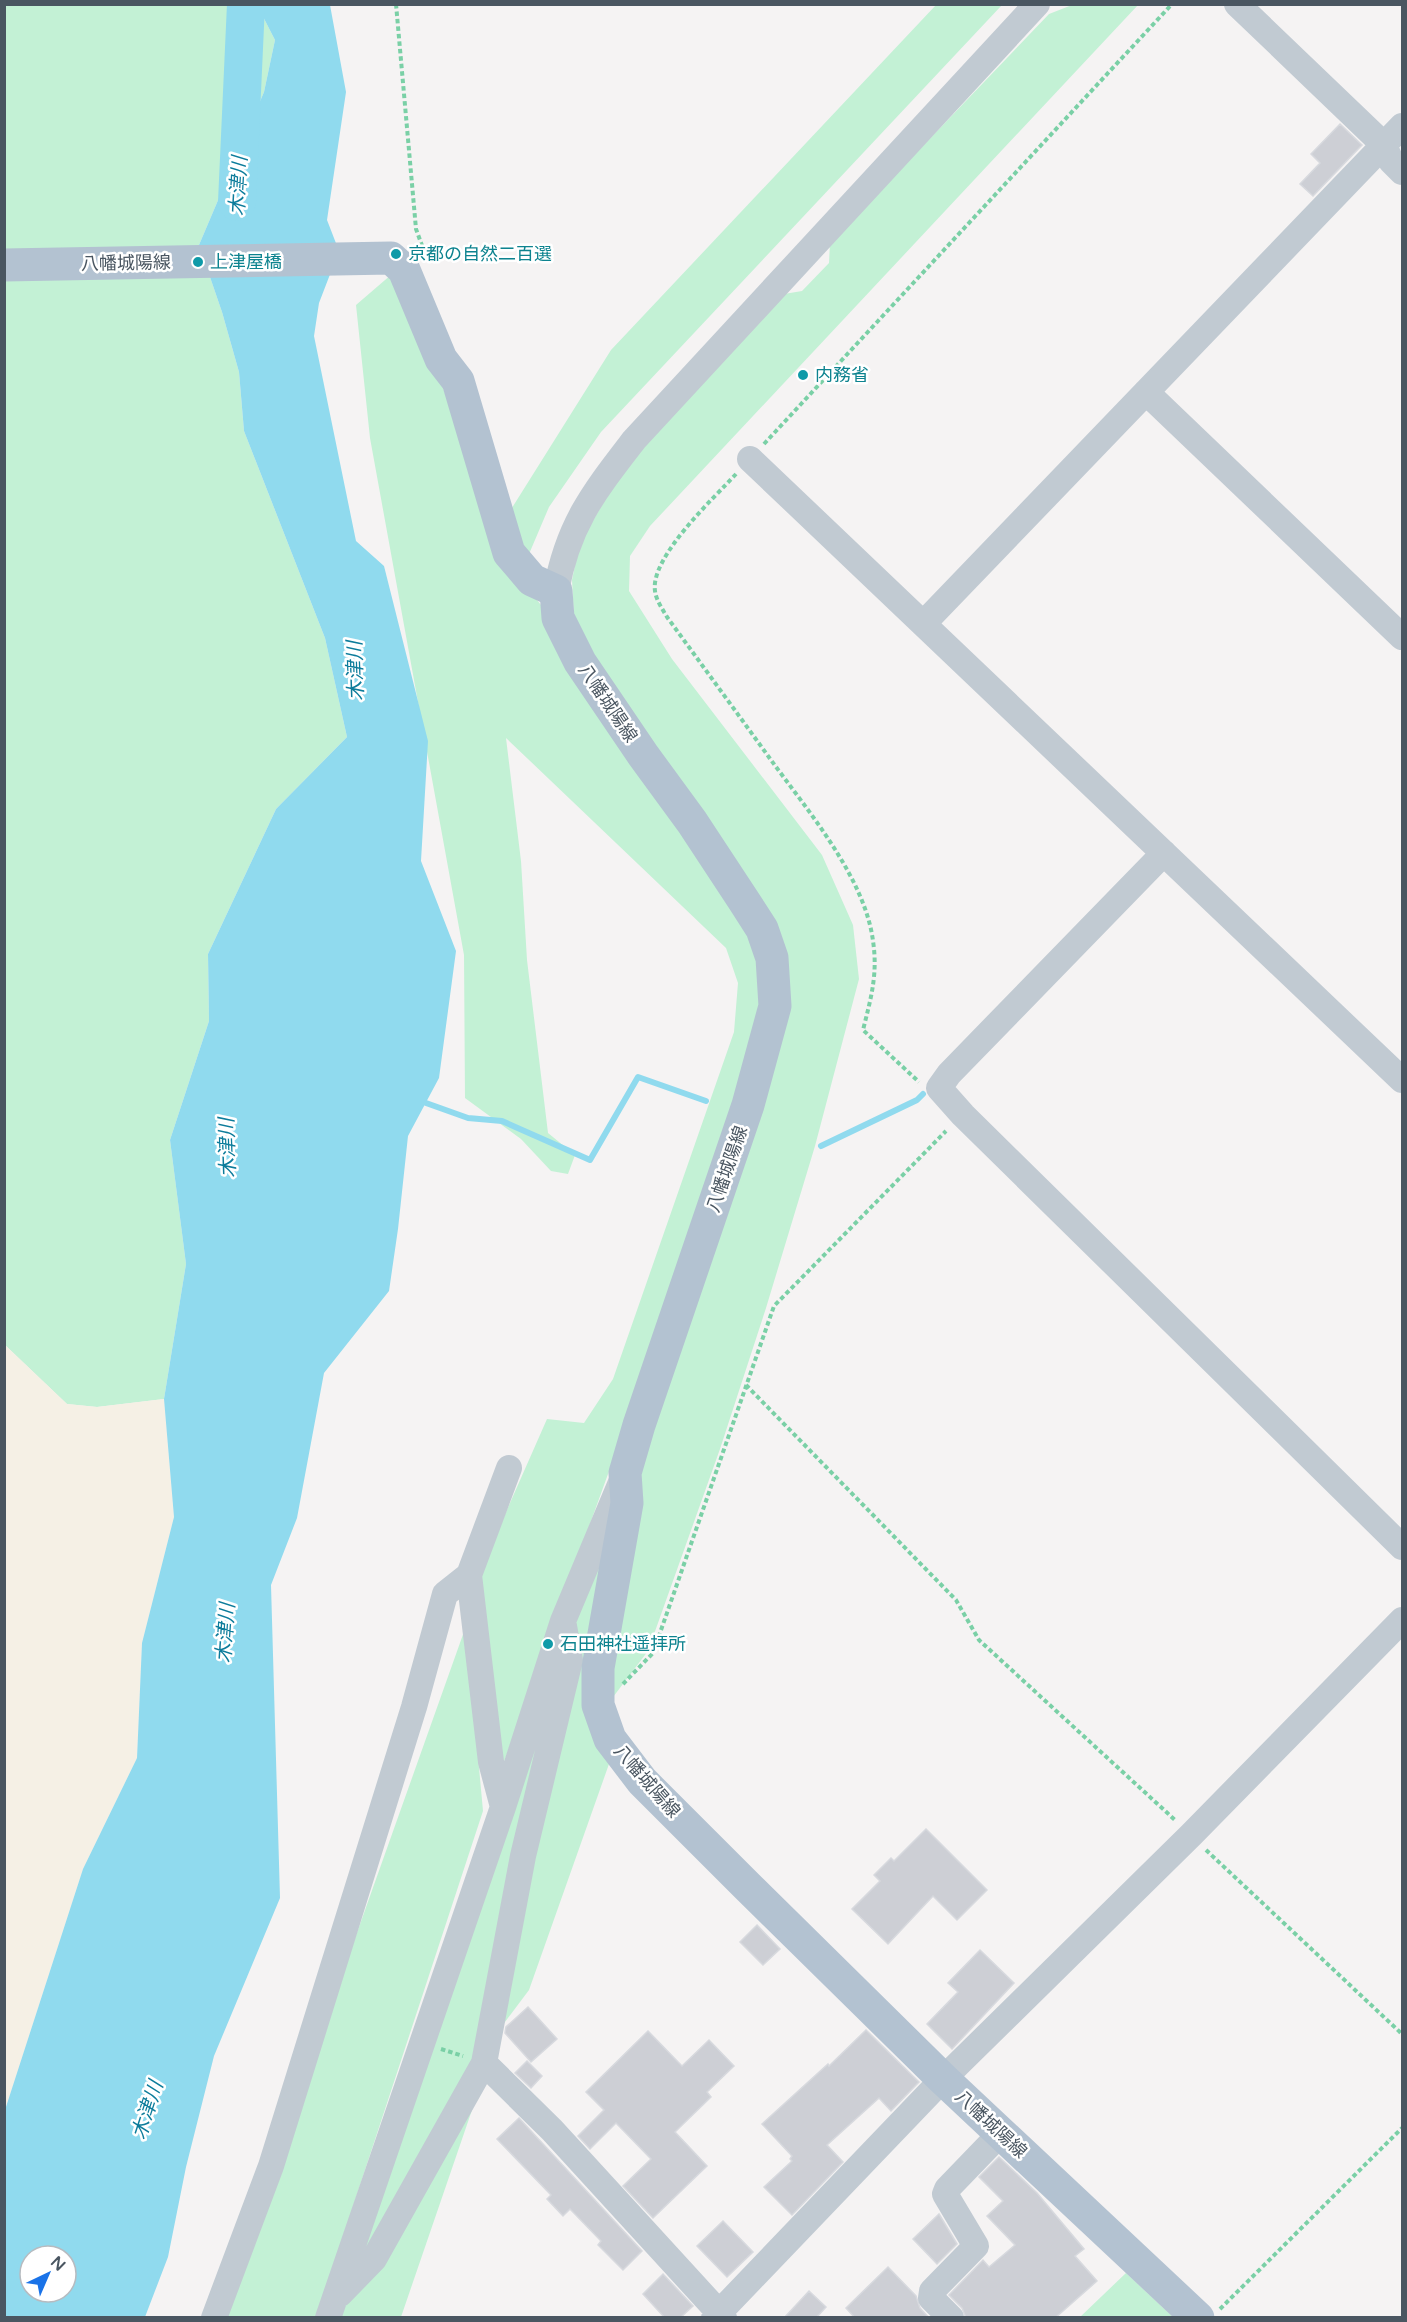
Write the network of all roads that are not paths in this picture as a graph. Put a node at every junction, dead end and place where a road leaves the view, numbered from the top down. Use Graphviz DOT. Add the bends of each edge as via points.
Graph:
graph roads {
  1 [pos="1037,4"];
  2 [pos="1237,4"];
  3 [pos="1402,126"];
  4 [pos="1384,145"];
  5 [pos="1402,172"];
  6 [pos="4,265"];
  7 [pos="1146,392"];
  8 [pos="750,459"];
  9 [pos="556,591"];
  10 [pos="923,624"];
  11 [pos="1402,637"];
  12 [pos="1164,853"];
  13 [pos="1402,1080"];
  14 [pos="509,1468"];
  15 [pos="625,1473"];
  16 [pos="1402,1547"];
  17 [pos="469,1575"];
  18 [pos="1402,1620"];
  19 [pos="563,1621"];
  20 [pos="503,1807"];
  21 [pos="484,2063"];
  22 [pos="943,2079"];
  23 [pos="1001,2133"];
  24 [pos="331,2309"];
  25 [pos="1209,2314"];
  26 [pos="719,2316"];
  27 [pos="214,2318"];
  28 [pos="951,2318"];
  1 -- 9 [label="street" via="634,440 595,491 573,530"];
  2 -- 4 [label="street"];
  3 -- 4 [label="street"];
  4 -- 5 [label="street" via="1391,161"];
  4 -- 7 [label="street"];
  6 -- 9 [label="main road, 八幡城陽線" via="391,258 404,270 441,359 458,381 509,553 532,580"];
  7 -- 10 [label="street"];
  7 -- 11 [label="street"];
  8 -- 10 [label="street"];
  9 -- 15 [label="main road, 八幡城陽線" via="558,618 580,662 744,901 762,929 772,958 775,1006 748,1105"];
  10 -- 12 [label="street"];
  12 -- 13 [label="street"];
  12 -- 16 [label="street" via="949,1074 939,1089"];
  14 -- 17 [label="street"];
  15 -- 19 [label="street"];
  15 -- 22 [label="main road, 八幡城陽線" via="627,1503 598,1668 598,1705 610,1739 642,1781"];
  17 -- 20 [label="street" via="491,1762"];
  17 -- 27 [label="street" via="445,1594 414,1707 271,2166"];
  18 -- 22 [label="street"];
  19 -- 20 [label="street"];
  19 -- 21 [label="street" via="570,1660 523,1856"];
  20 -- 24 [label="street"];
  21 -- 24 [label="street" via="374,2259"];
  21 -- 26 [label="street" via="552,2130"];
  22 -- 23 [label="main road, 八幡城陽線"];
  22 -- 26 [label="street"];
  23 -- 25 [label="main road, 八幡城陽線"];
  23 -- 28 [label="street" via="945,2194 976,2246 932,2291 932,2298"];
}
